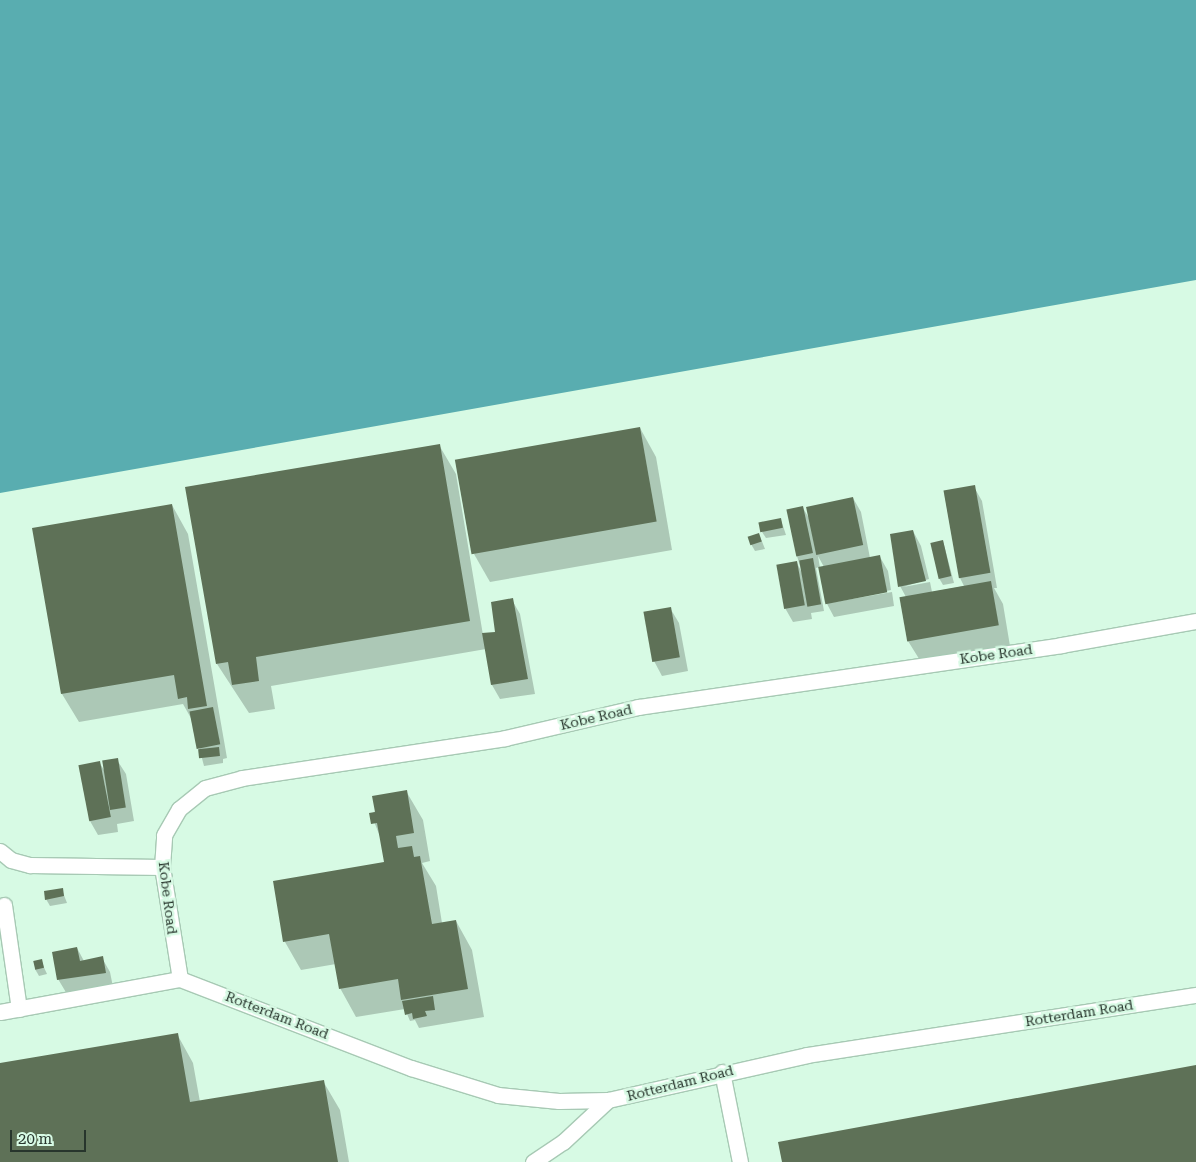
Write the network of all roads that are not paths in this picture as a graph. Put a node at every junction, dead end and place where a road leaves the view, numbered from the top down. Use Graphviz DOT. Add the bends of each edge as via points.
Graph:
graph roads {
  1 [pos="1196,621"];
  2 [pos="0,851"];
  3 [pos="162,867"];
  4 [pos="4,905"];
  5 [pos="180,979"];
  6 [pos="1196,994"];
  7 [pos="20,1009"];
  8 [pos="0,1012"];
  9 [pos="722,1072"];
  10 [pos="608,1100"];
  11 [pos="533,1162"];
  12 [pos="740,1162"];
  1 -- 3 [label="lane, Kobe Road" via="1062,645 638,707 505,738 242,778 205,788 178,809 164,835"];
  2 -- 3 [label="lane" via="11,860 30,865"];
  3 -- 5 [label="lane, Kobe Road"];
  4 -- 7 [label="lane"];
  5 -- 7 [label="lane"];
  5 -- 10 [label="lane, Rotterdam Road" via="411,1068 498,1095 559,1101"];
  6 -- 9 [label="lane, Rotterdam Road" via="807,1055"];
  7 -- 8 [label="lane"];
  9 -- 10 [label="lane, Rotterdam Road" via="654,1092"];
  9 -- 12 [label="lane"];
  10 -- 11 [label="lane" via="563,1142"];
}
